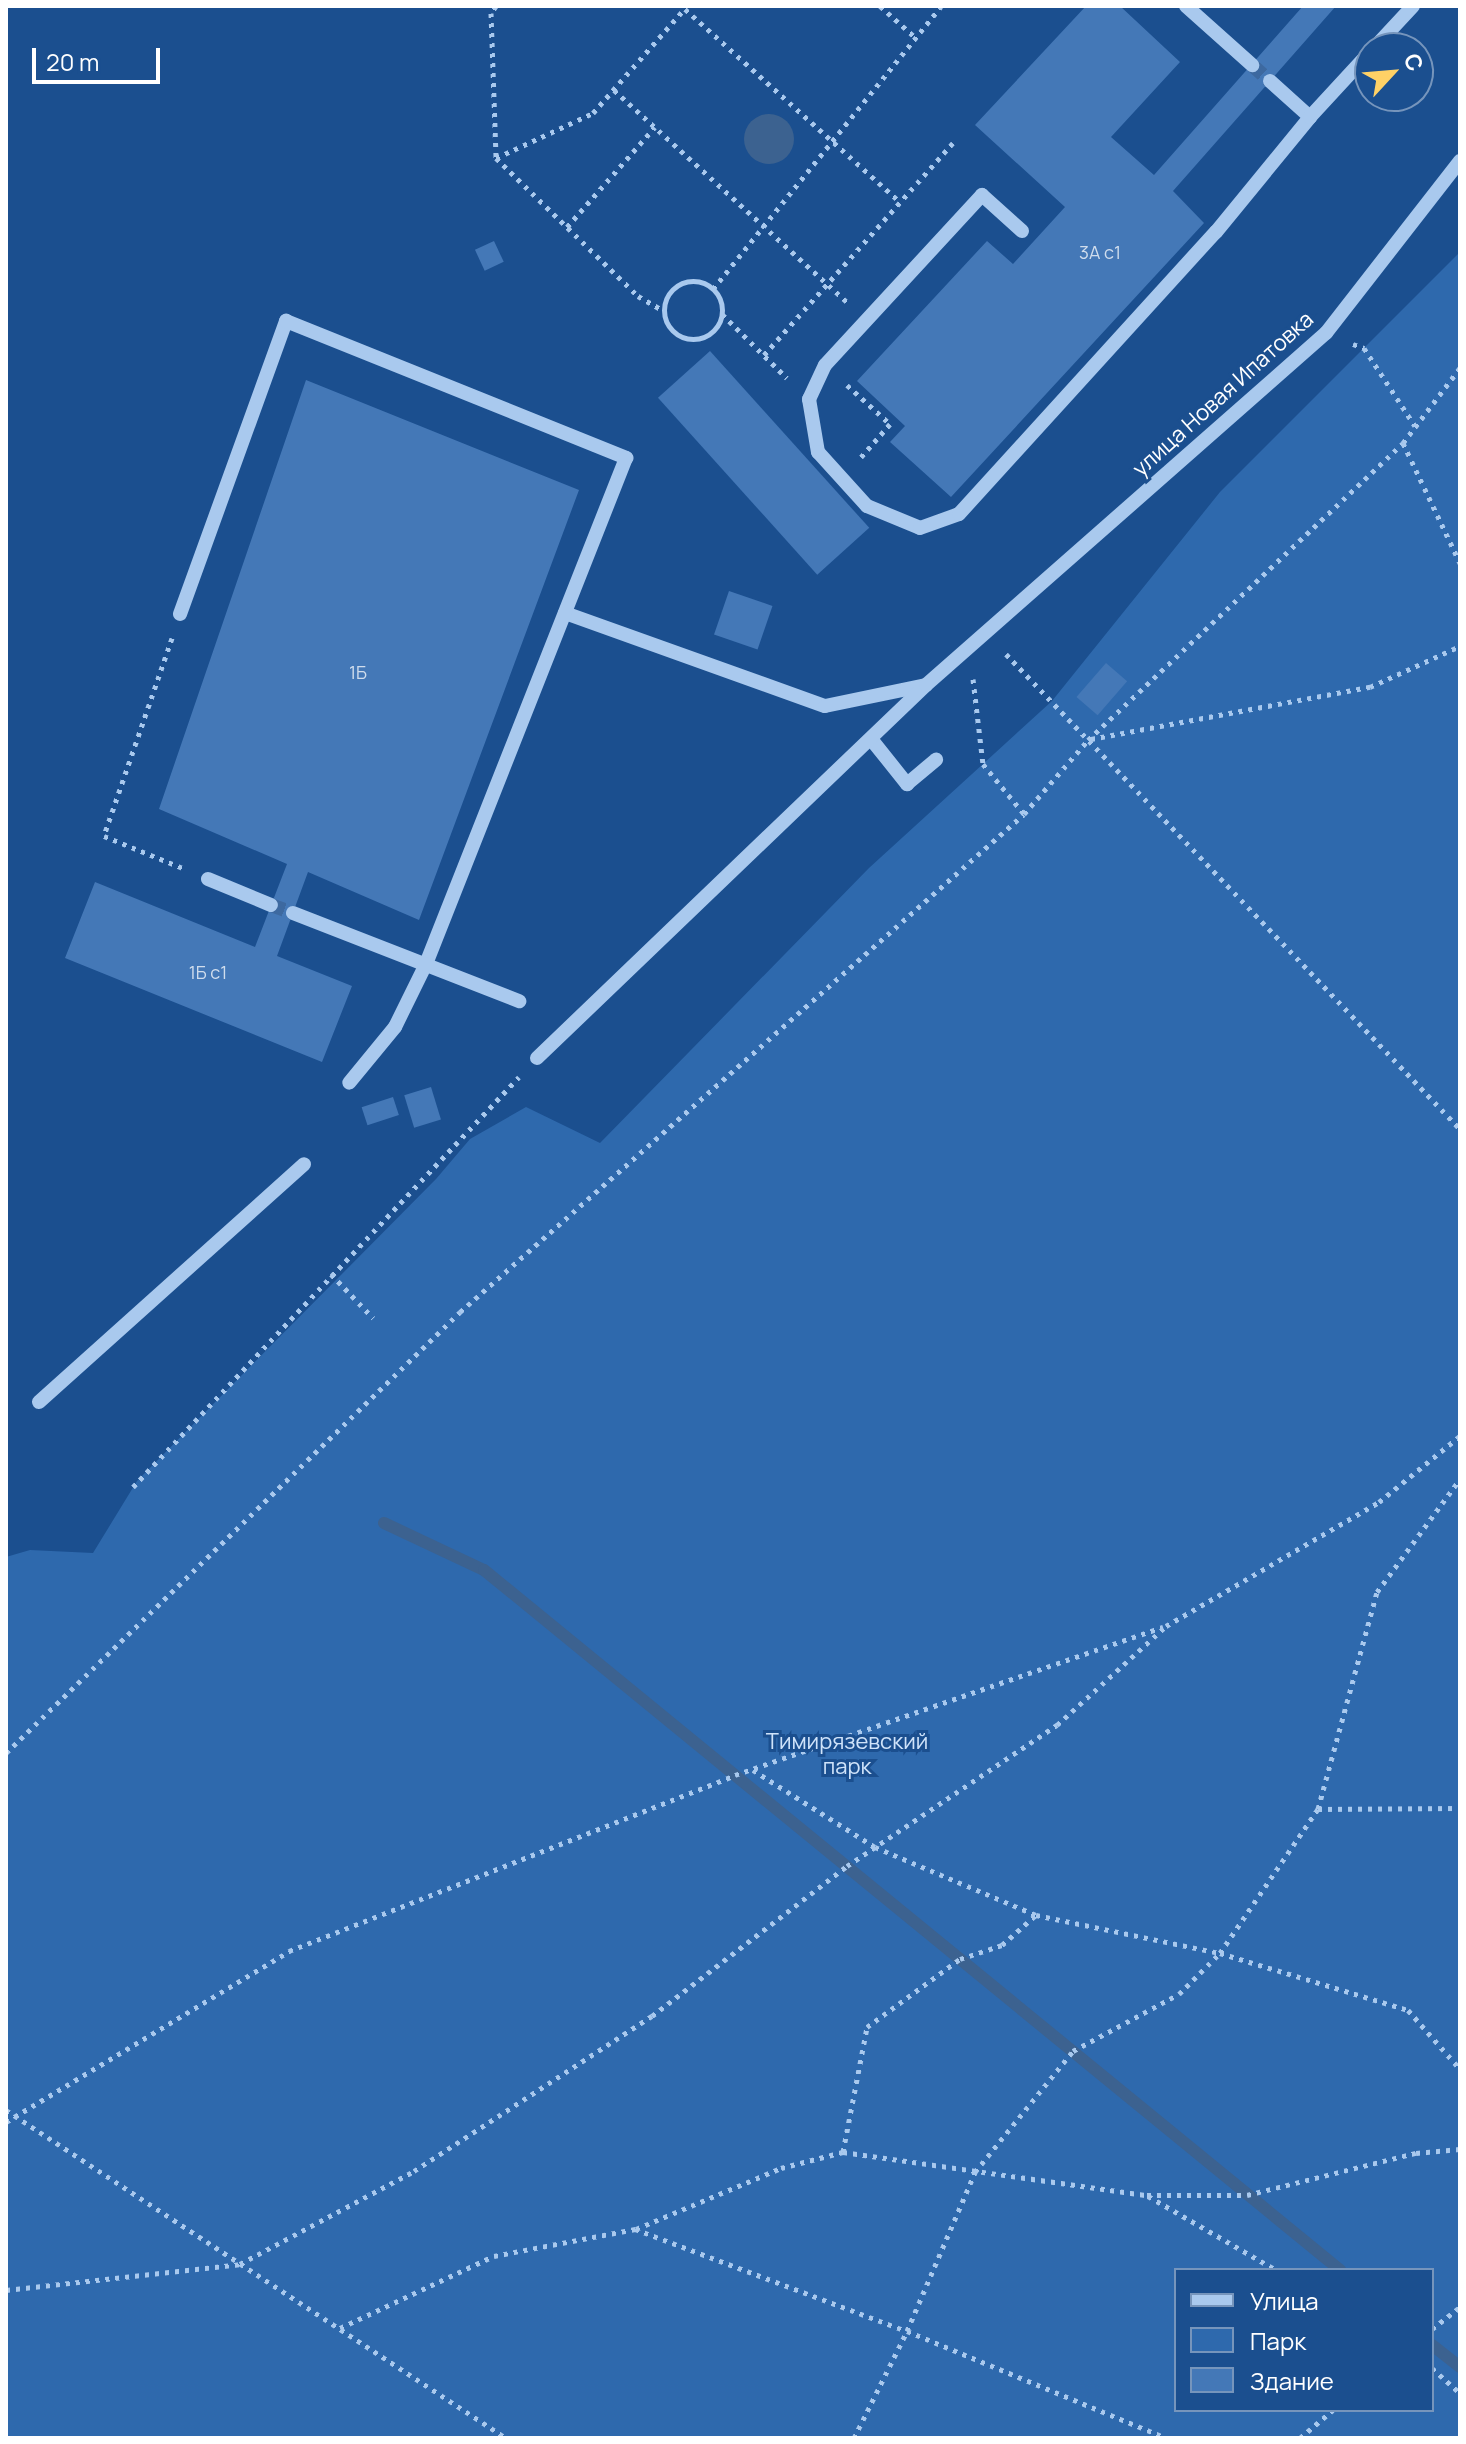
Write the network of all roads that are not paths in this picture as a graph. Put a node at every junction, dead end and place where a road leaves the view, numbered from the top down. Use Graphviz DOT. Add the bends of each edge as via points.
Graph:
graph roads {
  1 [pos="1186,6"];
  2 [pos="1413,6"];
  3 [pos="1389,32"];
  4 [pos="1252,65"];
  5 [pos="1354,69"];
  6 [pos="1270,81"];
  7 [pos="1310,117"];
  8 [pos="1460,161"];
  9 [pos="1022,231"];
  10 [pos="565,613"];
  11 [pos="180,614"];
  12 [pos="926,685"];
  13 [pos="871,739"];
  14 [pos="936,760"];
  15 [pos="208,879"];
  16 [pos="271,905"];
  17 [pos="293,913"];
  18 [pos="426,964"];
  19 [pos="519,1001"];
  20 [pos="537,1058"];
  21 [pos="349,1083"];
  22 [pos="304,1164"];
  23 [pos="39,1402"];
  1 -- 4 [label="street"];
  2 -- 3 [label="street"];
  5 -- 7 [label="street"];
  6 -- 7 [label="street"];
  7 -- 9 [label="street" via="1216,232 959,514 920,528 867,506 818,452 809,399 825,365 982,195"];
  8 -- 12 [label="street, улица Новая Ипатовка" via="1326,333"];
  10 -- 11 [label="street" via="626,458 286,321"];
  10 -- 12 [label="street" via="825,706"];
  10 -- 18 [label="street"];
  12 -- 13 [label="street, улица Новая Ипатовка"];
  13 -- 14 [label="street" via="907,784"];
  13 -- 20 [label="street, улица Новая Ипатовка"];
  15 -- 16 [label="street"];
  17 -- 18 [label="street"];
  18 -- 19 [label="street"];
  18 -- 21 [label="street" via="395,1027"];
  22 -- 23 [label="street"];
}
